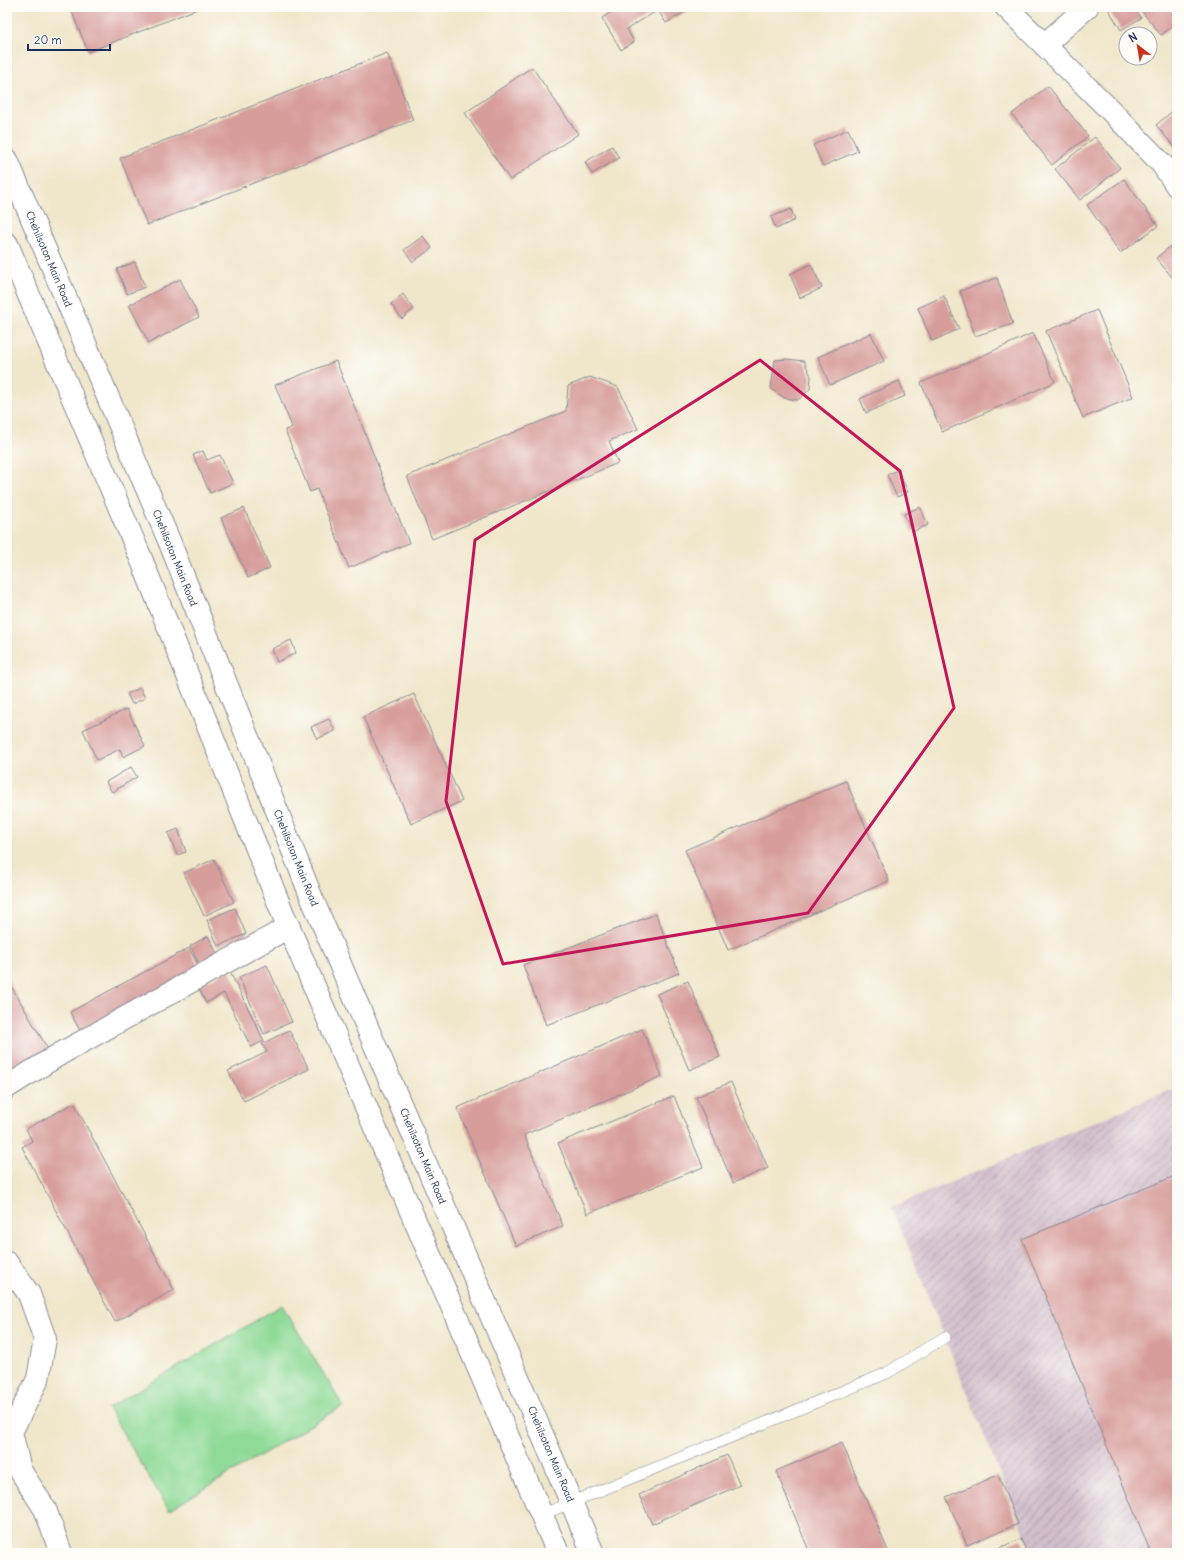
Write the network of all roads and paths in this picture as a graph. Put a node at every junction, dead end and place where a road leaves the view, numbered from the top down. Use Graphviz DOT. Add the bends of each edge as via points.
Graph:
graph roads {
  1 [pos="1006,7"];
  2 [pos="1087,7"];
  3 [pos="1044,44"];
  4 [pos="7,160"];
  5 [pos="1177,186"];
  6 [pos="7,244"];
  7 [pos="289,927"];
  8 [pos="7,1087"];
  9 [pos="7,1264"];
  10 [pos="945,1337"];
  11 [pos="572,1503"];
  12 [pos="541,1515"];
  13 [pos="61,1553"];
  14 [pos="558,1553"];
  15 [pos="593,1553"];
  1 -- 3 [label="main road"];
  2 -- 3 [label="main road"];
  3 -- 5 [label="main road" via="1162,164"];
  4 -- 11 [label="main road, Chehilsoton Main Road" via="170,543 313,901"];
  6 -- 7 [label="main road" via="140,556"];
  7 -- 8 [label="main road" via="60,1054"];
  7 -- 12 [label="main road"];
  9 -- 13 [label="main road" via="29,1294 45,1339 38,1379 10,1432 20,1470 45,1509"];
  10 -- 11 [label="lane" via="887,1373"];
  11 -- 12 [label="lane"];
  11 -- 15 [label="main road, Chehilsoton Main Road"];
  12 -- 14 [label="main road"];
}
